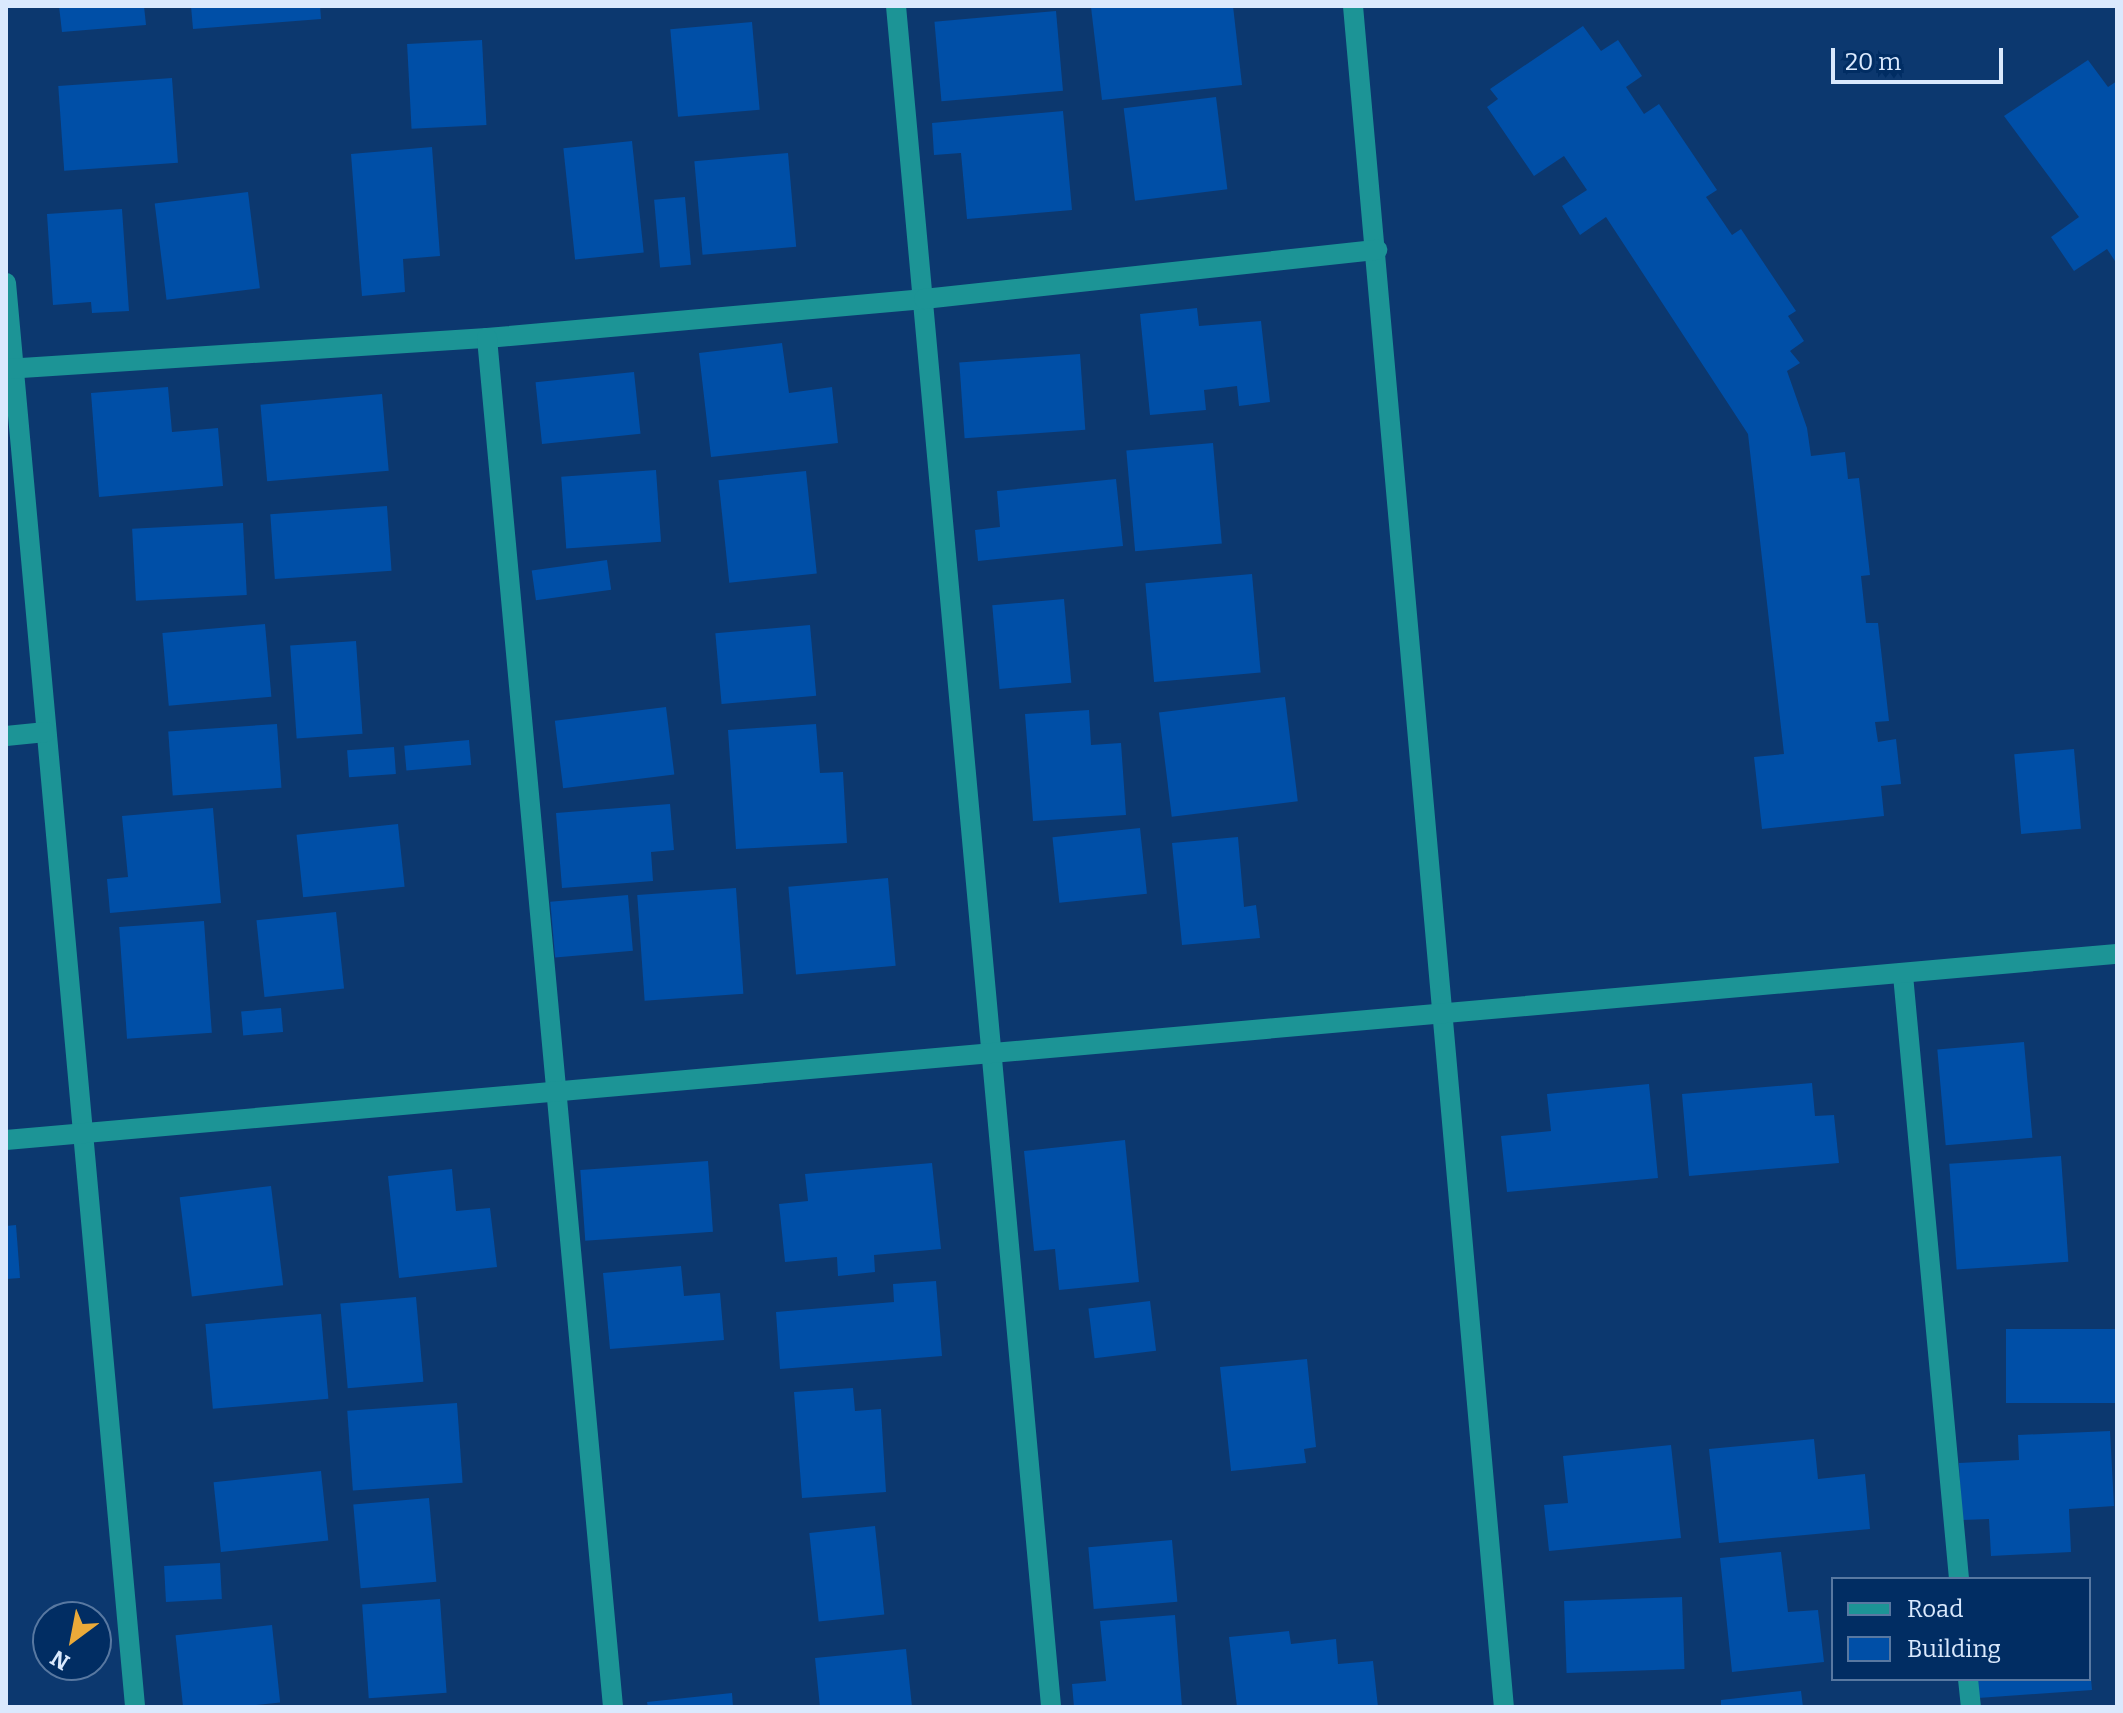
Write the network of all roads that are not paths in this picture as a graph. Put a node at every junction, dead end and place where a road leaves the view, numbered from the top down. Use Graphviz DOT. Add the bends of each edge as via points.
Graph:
graph roads {
  1 [pos="896,6"];
  2 [pos="1353,6"];
  3 [pos="1377,250"];
  4 [pos="6,283"];
  5 [pos="924,299"];
  6 [pos="487,338"];
  7 [pos="10,368"];
  8 [pos="46,732"];
  9 [pos="6,736"];
  10 [pos="2117,954"];
  11 [pos="1903,975"];
  12 [pos="1442,1015"];
  13 [pos="994,1055"];
  14 [pos="558,1090"];
  15 [pos="86,1132"];
  16 [pos="6,1140"];
  17 [pos="1959,1577"];
  18 [pos="1968,1681"];
  19 [pos="135,1707"];
  20 [pos="613,1707"];
  21 [pos="1051,1707"];
  22 [pos="1504,1707"];
  23 [pos="1971,1707"];
  1 -- 5 [label="street"];
  2 -- 3 [label="street"];
  3 -- 5 [label="street"];
  3 -- 12 [label="street"];
  4 -- 7 [label="street"];
  5 -- 6 [label="street"];
  5 -- 13 [label="street"];
  6 -- 7 [label="street"];
  6 -- 14 [label="street"];
  7 -- 8 [label="street"];
  8 -- 9 [label="street"];
  8 -- 15 [label="street"];
  10 -- 11 [label="street"];
  11 -- 12 [label="street"];
  11 -- 17 [label="street"];
  12 -- 13 [label="street"];
  12 -- 22 [label="street"];
  13 -- 14 [label="street"];
  13 -- 21 [label="street"];
  14 -- 15 [label="street"];
  14 -- 20 [label="street"];
  15 -- 16 [label="street"];
  15 -- 19 [label="street"];
  18 -- 23 [label="street"];
}
